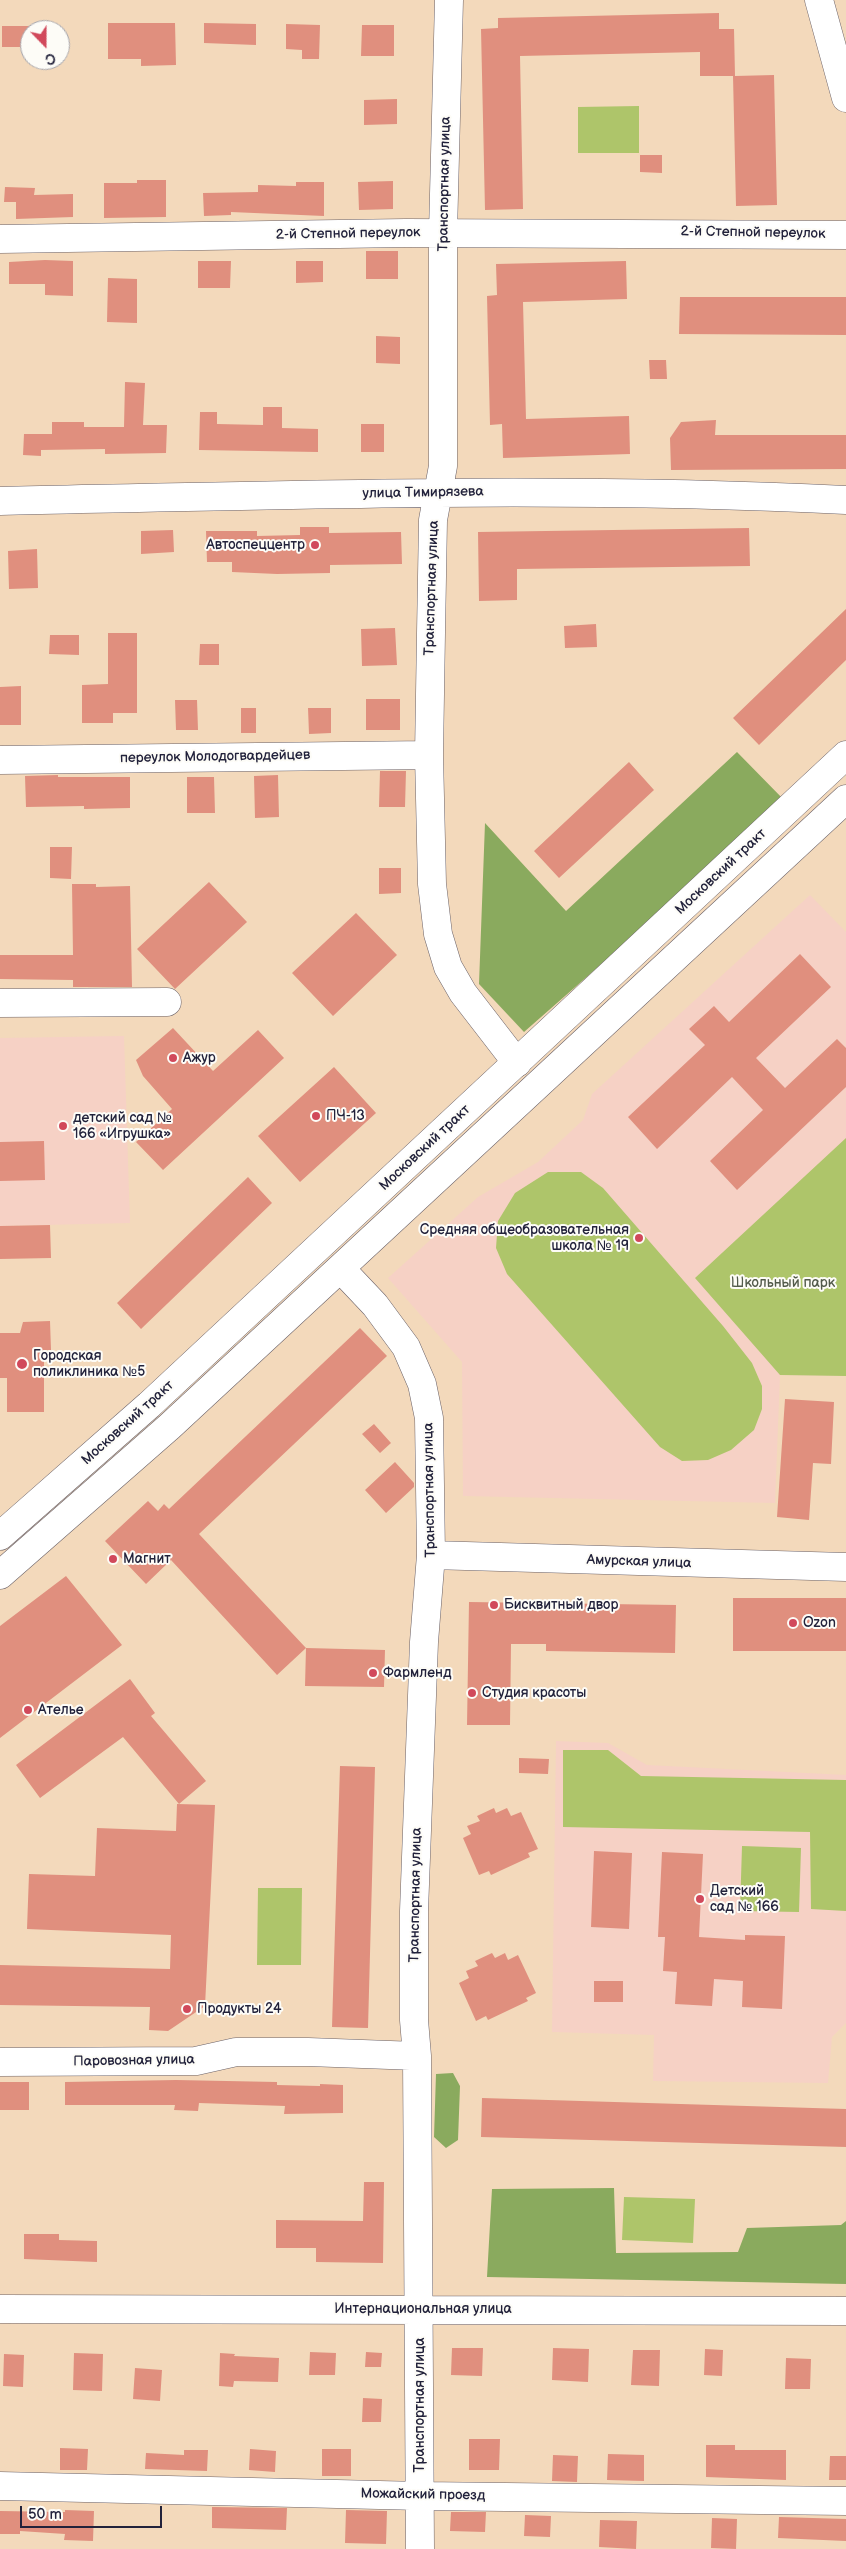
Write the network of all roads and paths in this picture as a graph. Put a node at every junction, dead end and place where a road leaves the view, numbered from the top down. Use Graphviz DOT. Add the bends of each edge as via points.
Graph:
graph roads {
  1 [pos="449,0"];
  2 [pos="819,0"];
  3 [pos="846,98"];
  4 [pos="443,233"];
  5 [pos="846,235"];
  6 [pos="0,239"];
  7 [pos="439,492"];
  8 [pos="846,500"];
  9 [pos="0,501"];
  10 [pos="429,755"];
  11 [pos="846,755"];
  12 [pos="0,760"];
  13 [pos="846,799"];
  14 [pos="167,1002"];
  15 [pos="0,1003"];
  16 [pos="517,1063"];
  17 [pos="341,1269"];
  18 [pos="0,1536"];
  19 [pos="431,1555"];
  20 [pos="846,1568"];
  21 [pos="0,1576"];
  22 [pos="417,2056"];
  23 [pos="0,2062"];
  24 [pos="0,2309"];
  25 [pos="419,2309"];
  26 [pos="846,2311"];
  27 [pos="0,2486"];
  28 [pos="421,2496"];
  29 [pos="846,2501"];
  30 [pos="420,2549"];
  1 -- 4 [label="street, Транспортная улица"];
  2 -- 3 [label="street"];
  4 -- 5 [label="street, 2-й Степной переулок"];
  4 -- 6 [label="street, 2-й Степной переулок"];
  4 -- 7 [label="street, Транспортная улица" via="443,466"];
  7 -- 8 [label="street, улица Тимирязева" via="660,493"];
  7 -- 9 [label="street, улица Тимирязева"];
  7 -- 10 [label="street, Транспортная улица" via="433,520"];
  10 -- 12 [label="street, переулок Молодогвардейцев"];
  10 -- 16 [label="street, Транспортная улица" via="432,884 438,934 448,967 463,993"];
  11 -- 16 [label="street, Московский тракт"];
  13 -- 17 [label="street"];
  14 -- 15 [label="street"];
  16 -- 18 [label="street, Московский тракт" via="149,1405"];
  17 -- 19 [label="street, Транспортная улица" via="398,1334 422,1384 431,1443"];
  17 -- 21 [label="street"];
  19 -- 20 [label="street, Амурская улица"];
  19 -- 22 [label="street, Транспортная улица" via="424,1642 414,1911"];
  22 -- 23 [label="street, Паровозная улица" via="245,2052 196,2061"];
  22 -- 25 [label="street, Транспортная улица"];
  24 -- 25 [label="street, Интернациональная улица"];
  25 -- 26 [label="street, Интернациональная улица"];
  25 -- 28 [label="street, Транспортная улица"];
  27 -- 28 [label="street, Можайский проезд"];
  28 -- 29 [label="street, Можайский проезд"];
  28 -- 30 [label="street, Транспортная улица"];
}
